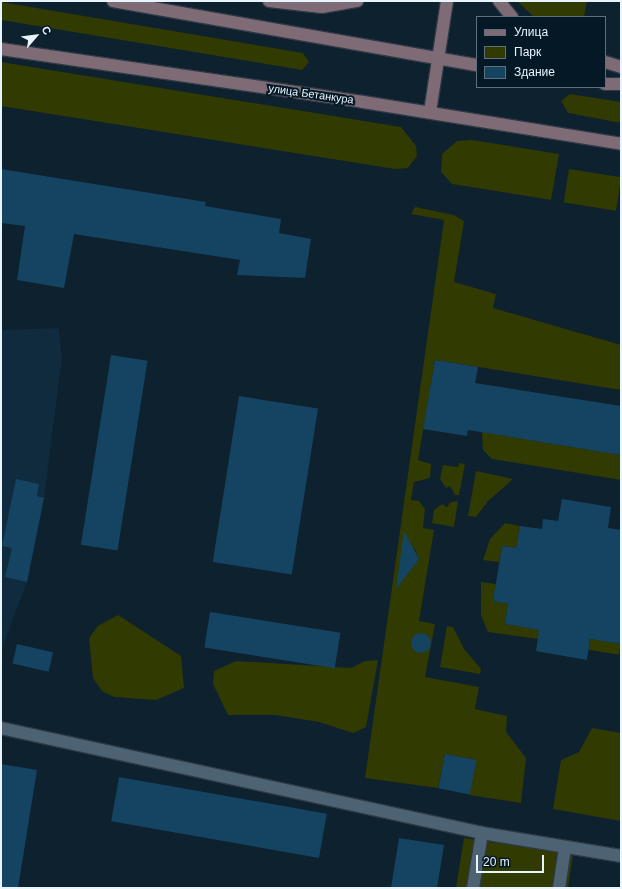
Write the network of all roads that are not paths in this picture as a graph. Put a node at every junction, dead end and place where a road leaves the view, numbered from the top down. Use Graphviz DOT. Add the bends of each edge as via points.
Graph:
graph roads {
  1 [pos="113,1"];
  2 [pos="269,1"];
  3 [pos="357,1"];
  4 [pos="447,1"];
  5 [pos="499,1"];
  6 [pos="511,16"];
  7 [pos="1,49"];
  8 [pos="437,59"];
  9 [pos="606,62"];
  10 [pos="476,65"];
  11 [pos="621,67"];
  12 [pos="606,84"];
  13 [pos="621,84"];
  14 [pos="430,112"];
  15 [pos="621,144"];
  16 [pos="1,728"];
  17 [pos="482,833"];
  18 [pos="565,848"];
  19 [pos="621,856"];
  20 [pos="473,888"];
  21 [pos="559,888"];
  1 -- 8 [label="main road"];
  2 -- 3 [label="main road" via="322,7"];
  4 -- 8 [label="main road"];
  5 -- 6 [label="main road"];
  7 -- 14 [label="main road, улица Бетанкура"];
  8 -- 10 [label="main road"];
  8 -- 14 [label="main road"];
  9 -- 11 [label="main road"];
  12 -- 13 [label="main road"];
  14 -- 15 [label="main road, улица Бетанкура"];
  16 -- 17 [label="street"];
  17 -- 18 [label="street"];
  17 -- 20 [label="street"];
  18 -- 19 [label="street"];
  18 -- 21 [label="street"];
}
